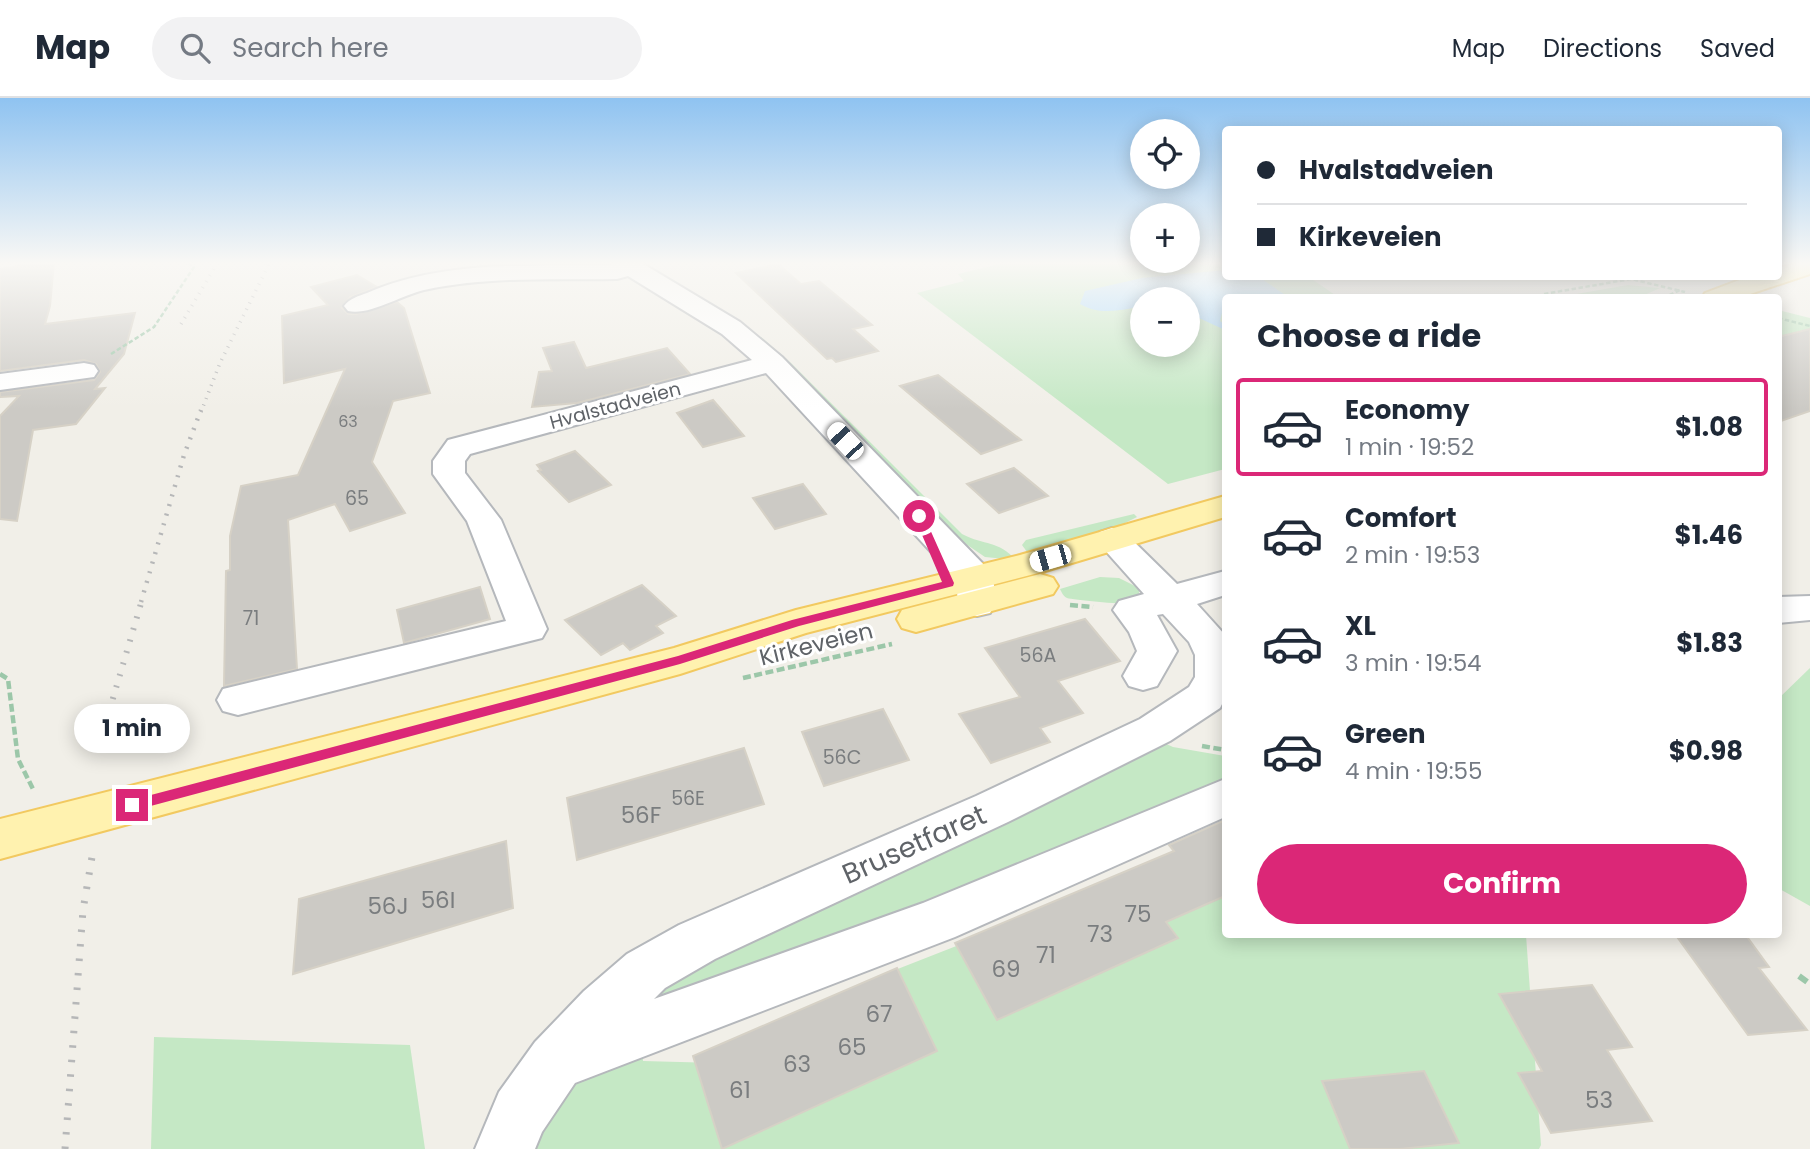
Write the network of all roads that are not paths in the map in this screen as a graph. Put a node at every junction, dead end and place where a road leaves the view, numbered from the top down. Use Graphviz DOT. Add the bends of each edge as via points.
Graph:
graph roads {
  1 [pos="703,311"];
  2 [pos="772,363"];
  3 [pos="84,371"];
  4 [pos="0,382"];
  5 [pos="1222,507"];
  6 [pos="1222,531"];
  7 [pos="1122,550"];
  8 [pos="1222,584"];
  9 [pos="967,588"];
  10 [pos="1172,600"];
  11 [pos="1810,608"];
  12 [pos="1782,610"];
  13 [pos="1143,676"];
  14 [pos="238,700"];
  15 [pos="1222,798"];
  16 [pos="0,839"];
  17 [pos="555,1062"];
  18 [pos="505,1149"];
  1 -- 2 [label="street" via="732,328"];
  2 -- 9 [label="street" via="919,516"];
  2 -- 14 [label="street, Hvalstadveien" via="459,447 449,461 449,474 484,520 528,629"];
  3 -- 4 [label="street"];
  5 -- 7 [label="main road, Kirkeveien"];
  6 -- 7 [label="main road, Kirkeveien"];
  7 -- 9 [label="main road, Kirkeveien" via="1029,564"];
  7 -- 10 [label="street, Brusetfaret"];
  8 -- 10 [label="street"];
  9 -- 16 [label="main road, Kirkeveien" via="723,668"];
  10 -- 13 [label="street" via="1132,610 1157,651"];
  10 -- 17 [label="street, Brusetfaret" via="1206,636 1215,655 1215,677 1205,697 1155,730 1005,803 697,942 646,971 603,1009"];
  11 -- 12 [label="street"];
  15 -- 17 [label="street" via="937,921"];
  17 -- 18 [label="street, Brusetfaret" via="520,1113"];
}
